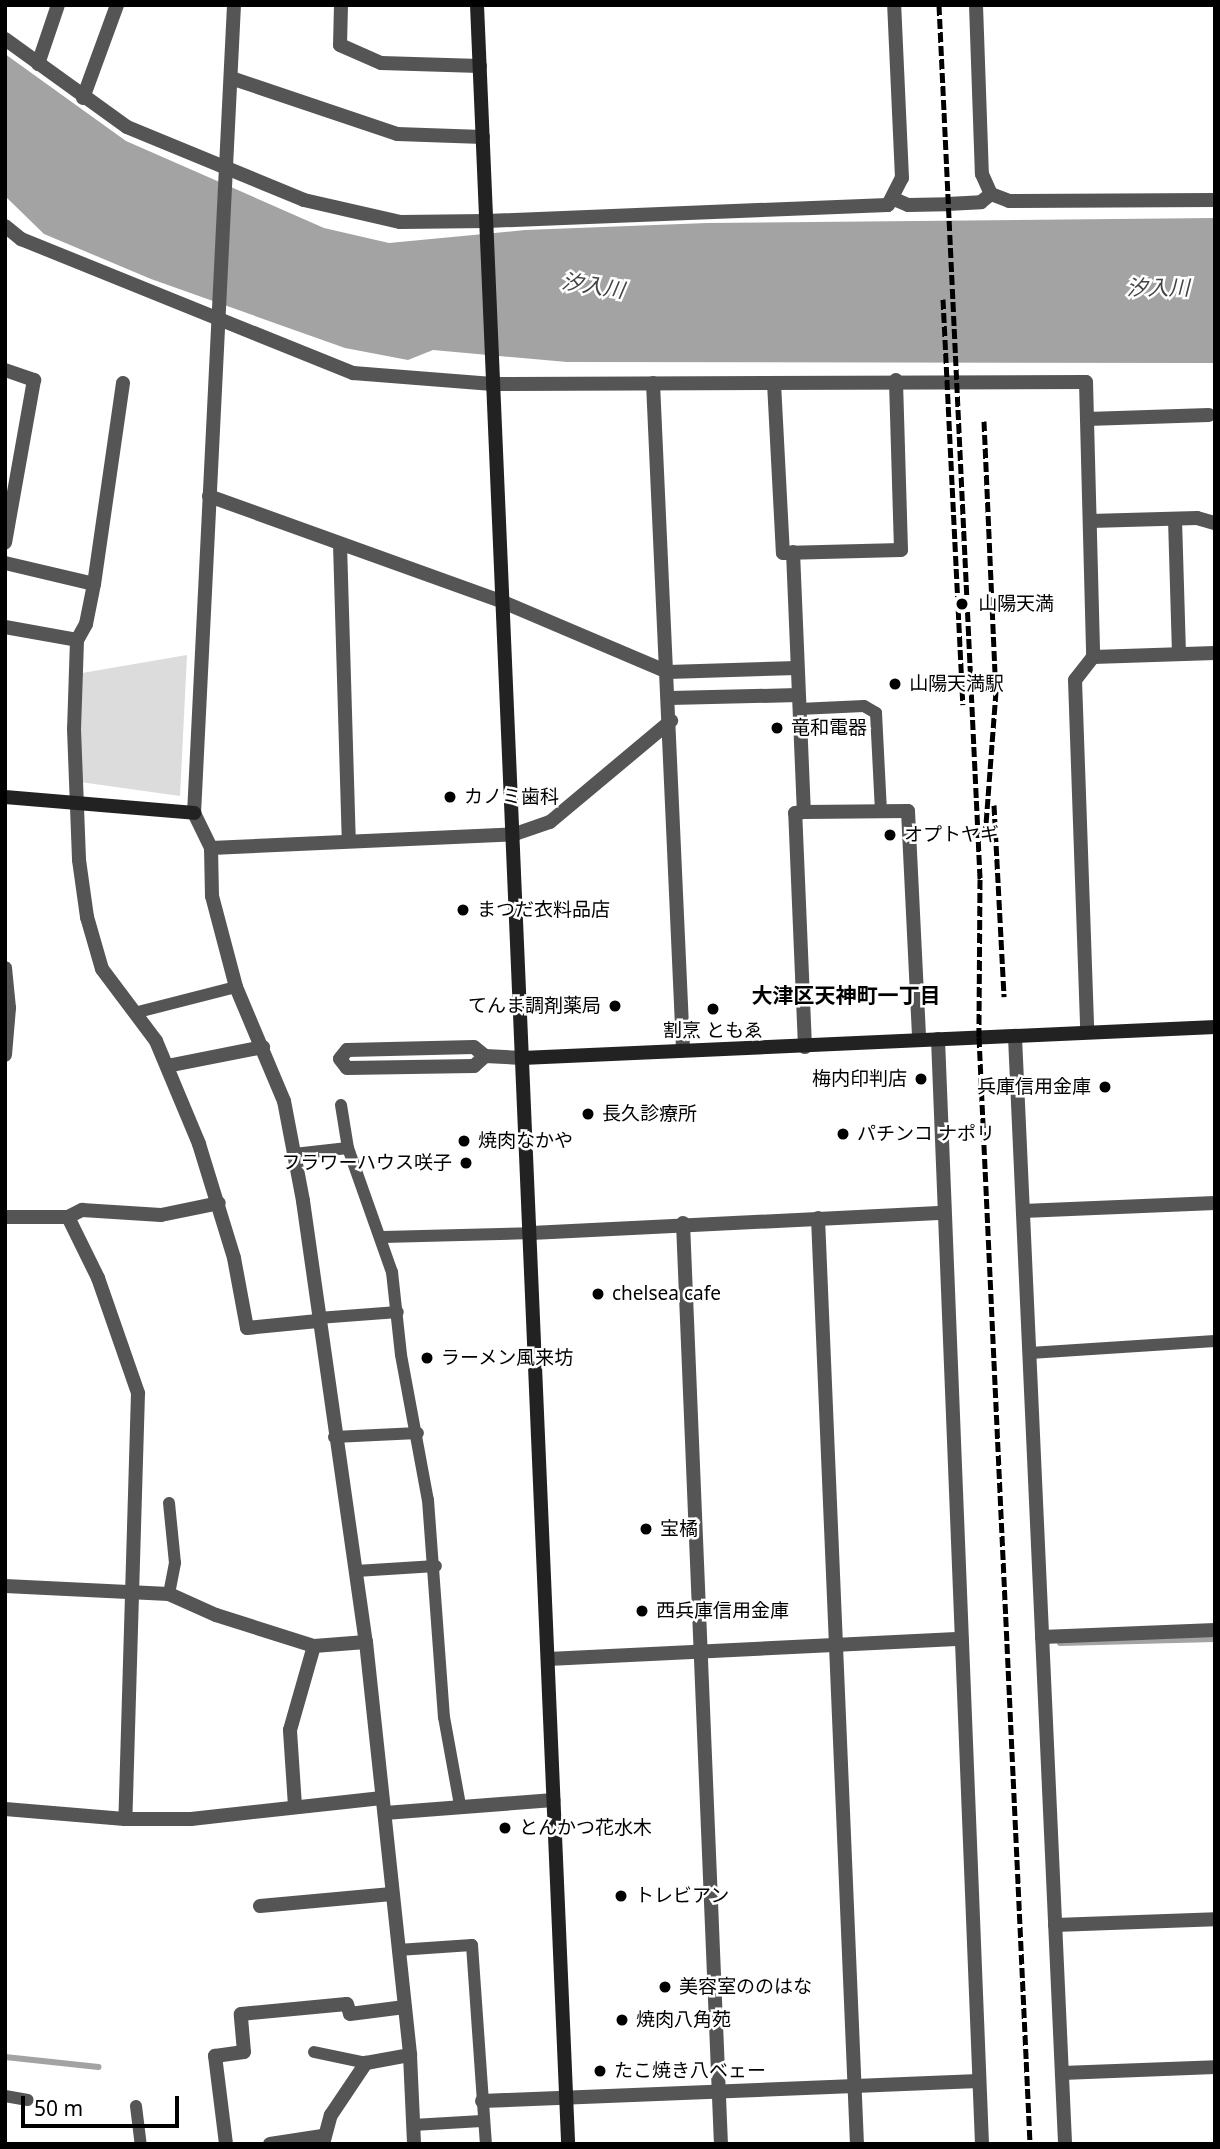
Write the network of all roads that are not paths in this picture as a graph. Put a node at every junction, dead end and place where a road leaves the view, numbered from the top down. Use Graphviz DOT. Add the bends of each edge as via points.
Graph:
graph roads {
  1 [pos="58,5"];
  2 [pos="117,5"];
  3 [pos="234,5"];
  4 [pos="341,5"];
  5 [pos="477,5"];
  6 [pos="894,5"];
  7 [pos="976,5"];
  8 [pos="5,39"];
  9 [pos="38,64"];
  10 [pos="480,66"];
  11 [pos="231,78"];
  12 [pos="83,98"];
  13 [pos="483,137"];
  14 [pos="227,168"];
  15 [pos="991,194"];
  16 [pos="894,199"];
  17 [pos="1215,200"];
  18 [pos="487,221"];
  19 [pos="5,226"];
  20 [pos="217,321"];
  21 [pos="5,370"];
  22 [pos="895,380"];
  23 [pos="123,383"];
  24 [pos="653,383"];
  25 [pos="775,383"];
  26 [pos="493,384"];
  27 [pos="1209,415"];
  28 [pos="1087,419"];
  29 [pos="208,496"];
  30 [pos="1175,519"];
  31 [pos="1090,521"];
  32 [pos="1215,523"];
  33 [pos="5,542"];
  34 [pos="340,544"];
  35 [pos="793,552"];
  36 [pos="5,562"];
  37 [pos="94,584"];
  38 [pos="503,602"];
  39 [pos="5,627"];
  40 [pos="77,640"];
  41 [pos="1215,653"];
  42 [pos="1179,654"];
  43 [pos="1093,657"];
  44 [pos="797,668"];
  45 [pos="668,672"];
  46 [pos="670,698"];
  47 [pos="798,702"];
  48 [pos="671,721"];
  49 [pos="5,797"];
  50 [pos="78,805"];
  51 [pos="881,811"];
  52 [pos="803,812"];
  53 [pos="194,813"];
  54 [pos="515,834"];
  55 [pos="349,840"];
  56 [pos="211,848"];
  57 [pos="5,968"];
  58 [pos="236,987"];
  59 [pos="138,1012"];
  60 [pos="1215,1027"];
  61 [pos="1087,1032"];
  62 [pos="1015,1037"];
  63 [pos="938,1039"];
  64 [pos="919,1040"];
  65 [pos="263,1047"];
  66 [pos="805,1047"];
  67 [pos="683,1050"];
  68 [pos="5,1055"];
  69 [pos="485,1056"];
  70 [pos="522,1058"];
  71 [pos="167,1066"];
  72 [pos="341,1105"];
  73 [pos="348,1148"];
  74 [pos="294,1154"];
  75 [pos="219,1203"];
  76 [pos="1215,1203"];
  77 [pos="1023,1211"];
  78 [pos="944,1213"];
  79 [pos="5,1217"];
  80 [pos="68,1217"];
  81 [pos="818,1218"];
  82 [pos="683,1223"];
  83 [pos="530,1233"];
  84 [pos="383,1237"];
  85 [pos="398,1312"];
  86 [pos="318,1319"];
  87 [pos="1215,1341"];
  88 [pos="1030,1353"];
  89 [pos="418,1433"];
  90 [pos="334,1437"];
  91 [pos="169,1503"];
  92 [pos="436,1566"];
  93 [pos="356,1571"];
  94 [pos="5,1586"];
  95 [pos="134,1592"];
  96 [pos="169,1594"];
  97 [pos="1215,1630"];
  98 [pos="1042,1637"];
  99 [pos="962,1639"];
  100 [pos="366,1642"];
  101 [pos="839,1644"];
  102 [pos="314,1646"];
  103 [pos="702,1652"];
  104 [pos="548,1659"];
  105 [pos="382,1798"];
  106 [pos="553,1800"];
  107 [pos="460,1805"];
  108 [pos="295,1806"];
  109 [pos="5,1809"];
  110 [pos="385,1813"];
  111 [pos="125,1819"];
  112 [pos="391,1894"];
  113 [pos="260,1906"];
  114 [pos="1215,1919"];
  115 [pos="1055,1925"];
  116 [pos="398,1950"];
  117 [pos="405,2007"];
  118 [pos="314,2052"];
  119 [pos="410,2055"];
  120 [pos="366,2063"];
  121 [pos="1215,2067"];
  122 [pos="1062,2073"];
  123 [pos="979,2081"];
  124 [pos="856,2083"];
  125 [pos="719,2090"];
  126 [pos="565,2095"];
  127 [pos="5,2096"];
  128 [pos="28,2101"];
  129 [pos="482,2101"];
  130 [pos="136,2106"];
  131 [pos="482,2121"];
  132 [pos="413,2125"];
  133 [pos="322,2140"];
  134 [pos="141,2144"];
  135 [pos="226,2144"];
  136 [pos="270,2144"];
  137 [pos="414,2144"];
  138 [pos="486,2144"];
  139 [pos="568,2144"];
  140 [pos="721,2144"];
  141 [pos="858,2144"];
  142 [pos="982,2144"];
  143 [pos="1065,2144"];
  1 -- 9 [label="street"];
  2 -- 12 [label="street"];
  3 -- 11 [label="street"];
  4 -- 10 [label="street" via="340,45 370,59"];
  5 -- 10 [label="street"];
  6 -- 16 [label="street" via="902,178"];
  7 -- 15 [label="street" via="982,174"];
  8 -- 9 [label="street"];
  9 -- 12 [label="street"];
  10 -- 13 [label="street"];
  11 -- 13 [label="street" via="397,134"];
  11 -- 14 [label="street"];
  12 -- 14 [label="street" via="127,127"];
  13 -- 18 [label="street"];
  14 -- 18 [label="street" via="304,200 400,222"];
  14 -- 20 [label="street"];
  15 -- 16 [label="street" via="981,202 947,204 908,205"];
  15 -- 17 [label="street" via="1009,201"];
  16 -- 18 [label="street" via="888,205"];
  18 -- 26 [label="street"];
  19 -- 20 [label="street" via="21,239"];
  20 -- 26 [label="street" via="353,373"];
  20 -- 29 [label="street"];
  21 -- 33 [label="street" via="34,380"];
  22 -- 25 [label="street"];
  22 -- 28 [label="street" via="1086,382"];
  22 -- 35 [label="street" via="901,550"];
  23 -- 37 [label="street"];
  24 -- 25 [label="street"];
  24 -- 26 [label="street"];
  24 -- 45 [label="street"];
  25 -- 35 [label="street" via="783,553"];
  26 -- 38 [label="street"];
  27 -- 28 [label="street"];
  28 -- 31 [label="street"];
  29 -- 34 [label="street"];
  29 -- 53 [label="street"];
  30 -- 31 [label="street"];
  30 -- 32 [label="street"];
  30 -- 42 [label="street"];
  31 -- 43 [label="street"];
  34 -- 38 [label="street"];
  34 -- 55 [label="street"];
  35 -- 44 [label="street"];
  36 -- 37 [label="street"];
  37 -- 40 [label="street" via="86,624"];
  38 -- 45 [label="street"];
  38 -- 54 [label="street"];
  39 -- 40 [label="street"];
  40 -- 50 [label="street" via="74,729"];
  41 -- 42 [label="street"];
  42 -- 43 [label="street"];
  43 -- 61 [label="street" via="1075,680"];
  44 -- 45 [label="street"];
  44 -- 47 [label="street"];
  45 -- 46 [label="street"];
  46 -- 47 [label="street"];
  46 -- 48 [label="street"];
  47 -- 51 [label="lane" via="864,706 876,713"];
  47 -- 52 [label="street"];
  48 -- 54 [label="street" via="550,822"];
  48 -- 67 [label="street"];
  49 -- 50 [label="street"];
  50 -- 53 [label="street"];
  50 -- 59 [label="street" via="87,917 103,969"];
  51 -- 52 [label="street"];
  51 -- 64 [label="street" via="908,811"];
  52 -- 66 [label="street" via="795,813"];
  53 -- 56 [label="street"];
  54 -- 55 [label="street"];
  54 -- 70 [label="street"];
  55 -- 56 [label="street"];
  56 -- 58 [label="street" via="212,896"];
  57 -- 68 [label="street" via="9,1008"];
  58 -- 59 [label="lane"];
  58 -- 65 [label="street"];
  59 -- 71 [label="street"];
  60 -- 61 [label="street"];
  61 -- 62 [label="street"];
  62 -- 63 [label="street"];
  62 -- 77 [label="street"];
  63 -- 64 [label="street"];
  63 -- 78 [label="street"];
  64 -- 66 [label="street"];
  65 -- 71 [label="street"];
  65 -- 74 [label="street" via="284,1101"];
  66 -- 67 [label="street"];
  67 -- 70 [label="street"];
  69 -- 69 [label="street" via="474,1047 347,1050 340,1059 347,1068 474,1066"];
  69 -- 70 [label="street"];
  70 -- 83 [label="street"];
  71 -- 75 [label="street"];
  72 -- 73 [label="lane"];
  73 -- 74 [label="lane"];
  73 -- 84 [label="lane"];
  74 -- 86 [label="street"];
  75 -- 80 [label="street" via="161,1215 82,1210"];
  75 -- 86 [label="street" via="247,1328"];
  76 -- 77 [label="street"];
  77 -- 88 [label="street"];
  78 -- 81 [label="street"];
  78 -- 99 [label="street"];
  79 -- 80 [label="street"];
  80 -- 95 [label="street" via="98,1278 138,1393"];
  81 -- 82 [label="street"];
  81 -- 101 [label="street"];
  82 -- 83 [label="street"];
  82 -- 103 [label="street"];
  83 -- 84 [label="lane"];
  83 -- 104 [label="street"];
  84 -- 85 [label="lane"];
  85 -- 86 [label="lane"];
  85 -- 89 [label="lane" via="401,1355"];
  86 -- 90 [label="street"];
  87 -- 88 [label="lane"];
  88 -- 98 [label="street"];
  89 -- 90 [label="lane"];
  89 -- 92 [label="lane"];
  90 -- 93 [label="street"];
  91 -- 96 [label="lane" via="175,1563"];
  92 -- 93 [label="lane"];
  92 -- 107 [label="lane" via="444,1717"];
  93 -- 100 [label="street"];
  94 -- 95 [label="street"];
  95 -- 96 [label="street"];
  95 -- 111 [label="street"];
  96 -- 102 [label="street" via="216,1615"];
  97 -- 98 [label="street"];
  98 -- 115 [label="street"];
  99 -- 101 [label="street"];
  99 -- 123 [label="street"];
  100 -- 102 [label="street"];
  100 -- 105 [label="street"];
  101 -- 103 [label="street"];
  101 -- 124 [label="street"];
  102 -- 108 [label="street" via="290,1730"];
  103 -- 104 [label="street"];
  103 -- 125 [label="street"];
  104 -- 106 [label="street"];
  105 -- 108 [label="street"];
  105 -- 110 [label="street"];
  106 -- 107 [label="street"];
  106 -- 126 [label="street"];
  107 -- 110 [label="street"];
  108 -- 111 [label="street" via="191,1819"];
  109 -- 111 [label="street"];
  110 -- 112 [label="street"];
  112 -- 113 [label="street"];
  112 -- 116 [label="street"];
  114 -- 115 [label="street"];
  115 -- 122 [label="street"];
  116 -- 117 [label="street"];
  116 -- 129 [label="lane" via="472,1945"];
  117 -- 119 [label="street"];
  117 -- 135 [label="street" via="349,2014 347,2004 241,2014 244,2052 215,2056"];
  118 -- 120 [label="lane"];
  119 -- 120 [label="street"];
  119 -- 132 [label="street"];
  120 -- 133 [label="street"];
  121 -- 122 [label="street"];
  122 -- 143 [label="street"];
  123 -- 124 [label="street"];
  123 -- 142 [label="street"];
  124 -- 125 [label="street"];
  124 -- 141 [label="street"];
  125 -- 126 [label="street"];
  125 -- 140 [label="street"];
  126 -- 129 [label="street"];
  126 -- 139 [label="street"];
  127 -- 128 [label="lane"];
  129 -- 131 [label="lane"];
  130 -- 134 [label="lane"];
  131 -- 132 [label="lane"];
  131 -- 138 [label="lane"];
  132 -- 137 [label="street"];
  133 -- 136 [label="street"];
}
